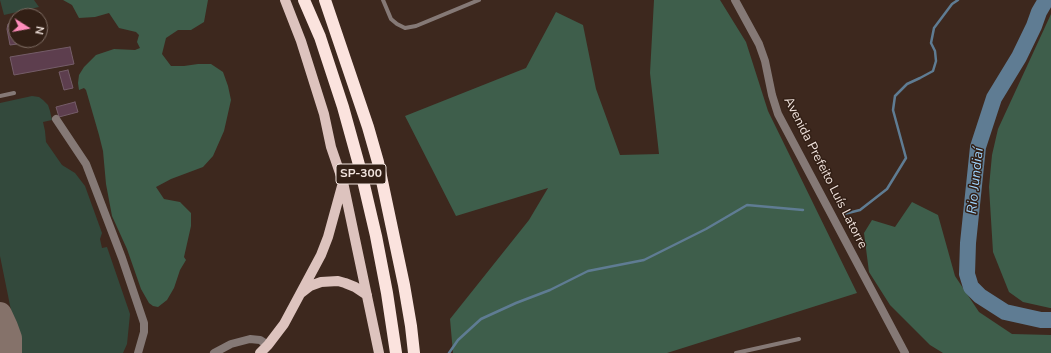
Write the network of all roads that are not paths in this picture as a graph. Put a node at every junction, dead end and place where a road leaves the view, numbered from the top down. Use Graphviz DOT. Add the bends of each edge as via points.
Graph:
graph roads {
  1 [pos="285,0"];
  2 [pos="304,0"];
  3 [pos="325,0"];
  4 [pos="331,0"];
  5 [pos="383,0"];
  6 [pos="479,0"];
  7 [pos="735,0"];
  8 [pos="352,79"];
  9 [pos="14,93"];
  10 [pos="0,96"];
  11 [pos="56,119"];
  12 [pos="343,182"];
  13 [pos="300,294"];
  14 [pos="367,295"];
  15 [pos="799,339"];
  16 [pos="268,345"];
  17 [pos="138,353"];
  18 [pos="214,353"];
  19 [pos="260,353"];
  20 [pos="379,353"];
  21 [pos="396,353"];
  22 [pos="415,353"];
  23 [pos="736,353"];
  24 [pos="906,353"];
  1 -- 12 [label="main road" via="315,85"];
  2 -- 21 [label="highway, SP-300" via="322,44 361,172 376,236"];
  3 -- 8 [label="highway, SP-300"];
  4 -- 8 [label="main road"];
  5 -- 6 [label="lane" via="390,19 405,28 416,26"];
  7 -- 24 [label="street, Avenida Prefeito Luís Latorre" via="759,44 778,114"];
  8 -- 22 [label="highway, SP-300" via="378,162 404,285"];
  9 -- 10 [label="lane"];
  11 -- 17 [label="street" via="86,164 122,258 144,323"];
  12 -- 13 [label="main road" via="328,237"];
  12 -- 14 [label="main road"];
  13 -- 14 [label="main road" via="310,286 338,280"];
  13 -- 16 [label="main road" via="284,324"];
  14 -- 20 [label="main road"];
  15 -- 23 [label="lane"];
  16 -- 18 [label="street" via="260,340 250,339 231,344"];
  16 -- 19 [label="main road"];
}
